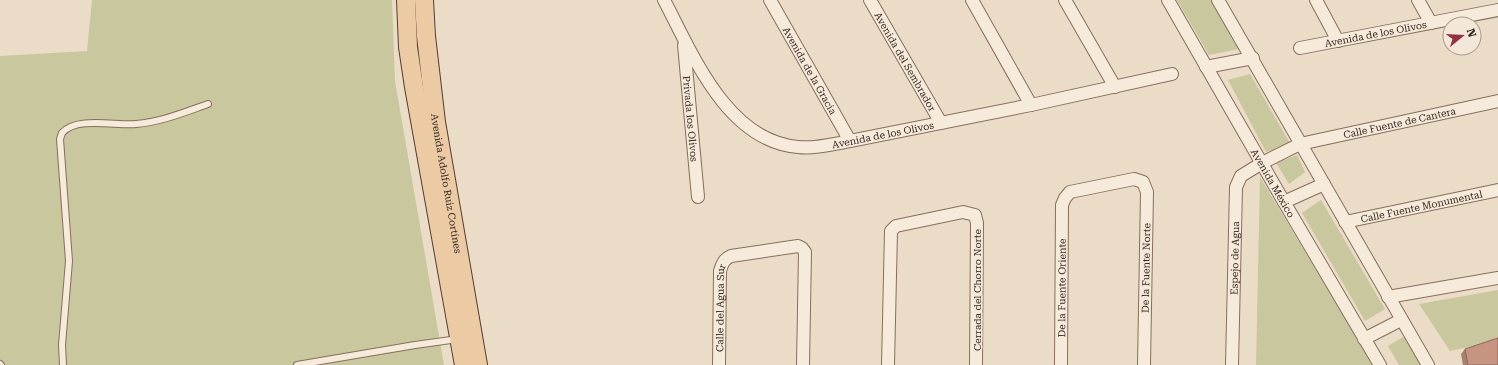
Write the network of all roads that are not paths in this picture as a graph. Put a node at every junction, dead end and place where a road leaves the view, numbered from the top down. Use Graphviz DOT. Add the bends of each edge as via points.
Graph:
graph roads {
  1 [pos="406,0"];
  2 [pos="424,0"];
  3 [pos="664,0"];
  4 [pos="770,0"];
  5 [pos="870,0"];
  6 [pos="972,0"];
  7 [pos="1065,0"];
  8 [pos="1168,0"];
  9 [pos="1218,0"];
  10 [pos="1316,0"];
  11 [pos="1418,0"];
  12 [pos="1498,10"];
  13 [pos="1431,23"];
  14 [pos="683,40"];
  15 [pos="1338,41"];
  16 [pos="1300,48"];
  17 [pos="1253,58"];
  18 [pos="1206,67"];
  19 [pos="1172,74"];
  20 [pos="1115,87"];
  21 [pos="1498,101"];
  22 [pos="208,104"];
  23 [pos="1031,105"];
  24 [pos="941,123"];
  25 [pos="850,141"];
  26 [pos="1300,144"];
  27 [pos="1262,163"];
  28 [pos="1134,180"];
  29 [pos="1324,184"];
  30 [pos="1498,190"];
  31 [pos="698,197"];
  32 [pos="1284,202"];
  33 [pos="1345,222"];
  34 [pos="1498,278"];
  35 [pos="1388,297"];
  36 [pos="1401,320"];
  37 [pos="466,338"];
  38 [pos="1364,339"];
  39 [pos="63,365"];
  40 [pos="297,365"];
  41 [pos="464,365"];
  42 [pos="478,365"];
  43 [pos="719,365"];
  44 [pos="803,365"];
  45 [pos="888,365"];
  46 [pos="976,365"];
  47 [pos="1061,365"];
  48 [pos="1144,365"];
  49 [pos="1232,365"];
  50 [pos="1380,365"];
  51 [pos="1428,365"];
  1 -- 37 [label="main road" via="408,47 414,87"];
  2 -- 37 [label="main road, Avenida Adolfo Ruiz Cortínes" via="436,122"];
  3 -- 14 [label="street, Avenida de los Olivos"];
  4 -- 25 [label="street, Avenida de la Gracia"];
  5 -- 24 [label="street, Avenida del Sembrador"];
  6 -- 23 [label="street"];
  7 -- 20 [label="street"];
  8 -- 18 [label="street, Avenida México"];
  9 -- 17 [label="street"];
  10 -- 15 [label="street"];
  11 -- 13 [label="street"];
  12 -- 13 [label="street, Avenida de los Olivos"];
  13 -- 15 [label="street, Avenida de los Olivos"];
  14 -- 25 [label="street, Avenida de los Olivos" via="722,101 744,125 768,140 798,147"];
  14 -- 31 [label="street, Privada los Olivos"];
  15 -- 16 [label="street, Avenida de los Olivos"];
  17 -- 18 [label="street"];
  17 -- 26 [label="street"];
  18 -- 27 [label="street, Avenida México"];
  19 -- 20 [label="street, Avenida de los Olivos"];
  20 -- 23 [label="street, Avenida de los Olivos"];
  21 -- 26 [label="street, Calle Fuente de Cantera"];
  22 -- 39 [label="lane" via="149,123 84,124 69,128 62,134 60,139 69,261 62,346"];
  23 -- 24 [label="street, Avenida de los Olivos"];
  24 -- 25 [label="street, Avenida de los Olivos"];
  26 -- 27 [label="street, Calle Fuente de Cantera"];
  26 -- 29 [label="street"];
  27 -- 32 [label="street, Avenida México"];
  27 -- 49 [label="street, Espejo de Agua" via="1241,176 1236,187"];
  28 -- 47 [label="street, De la Fuente Oriente" via="1070,192 1062,205"];
  28 -- 48 [label="street, De la Fuente Norte" via="1143,182 1147,192"];
  29 -- 32 [label="street"];
  29 -- 33 [label="street"];
  30 -- 33 [label="street, Calle Fuente Monumental"];
  32 -- 38 [label="street, Avenida México"];
  33 -- 35 [label="street"];
  34 -- 35 [label="street"];
  35 -- 36 [label="street"];
  36 -- 38 [label="street"];
  36 -- 51 [label="street"];
  37 -- 40 [label="lane"];
  37 -- 41 [label="main road"];
  37 -- 42 [label="main road, Avenida Adolfo Ruiz Cortínes"];
  38 -- 50 [label="street, Avenida México"];
  43 -- 44 [label="street, Calle del Agua Sur" via="722,264 731,256 798,246 805,252"];
  45 -- 46 [label="street, Cerrada del Chorro Norte" via="893,228 963,212 975,215 977,223"];
}
